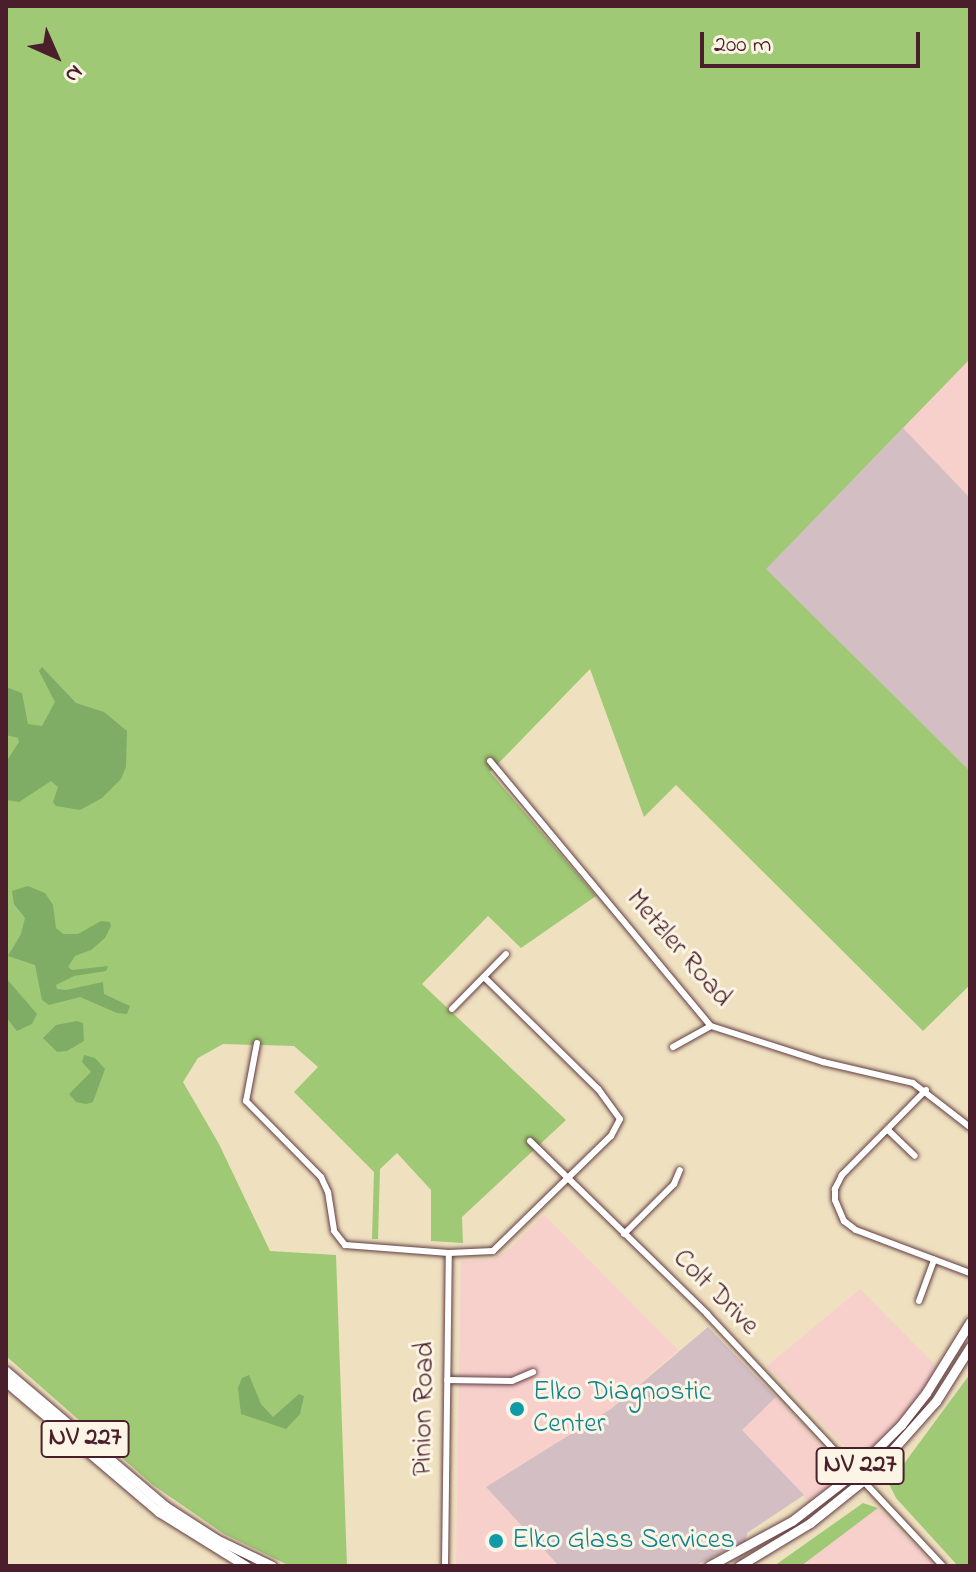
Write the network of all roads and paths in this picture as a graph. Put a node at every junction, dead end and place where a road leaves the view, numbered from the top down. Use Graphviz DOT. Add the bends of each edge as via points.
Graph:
graph roads {
  1 [pos="490,761"];
  2 [pos="506,954"];
  3 [pos="484,977"];
  4 [pos="452,1009"];
  5 [pos="711,1026"];
  6 [pos="257,1043"];
  7 [pos="673,1047"];
  8 [pos="926,1090"];
  9 [pos="970,1127"];
  10 [pos="888,1130"];
  11 [pos="530,1141"];
  12 [pos="915,1156"];
  13 [pos="680,1170"];
  14 [pos="568,1179"];
  15 [pos="624,1234"];
  16 [pos="449,1253"];
  17 [pos="934,1260"];
  18 [pos="970,1273"];
  19 [pos="919,1301"];
  20 [pos="970,1322"];
  21 [pos="970,1347"];
  22 [pos="6,1371"];
  23 [pos="533,1372"];
  24 [pos="447,1380"];
  25 [pos="6,1382"];
  26 [pos="856,1470"];
  27 [pos="865,1479"];
  28 [pos="246,1566"];
  29 [pos="272,1566"];
  30 [pos="445,1566"];
  31 [pos="709,1566"];
  32 [pos="739,1566"];
  33 [pos="943,1566"];
  1 -- 5 [label="street, Metzler Road"];
  2 -- 3 [label="street"];
  3 -- 4 [label="street"];
  3 -- 14 [label="street" via="618,1113 611,1136"];
  5 -- 7 [label="street"];
  5 -- 8 [label="street, Metzler Road"];
  6 -- 16 [label="street" via="246,1101 320,1176 334,1231 350,1247"];
  8 -- 9 [label="street, Metzler Road"];
  8 -- 10 [label="street"];
  10 -- 12 [label="street"];
  10 -- 17 [label="street" via="838,1180 838,1211 856,1230"];
  11 -- 14 [label="street, Colt Drive"];
  13 -- 15 [label="street" via="674,1184"];
  14 -- 15 [label="street, Colt Drive"];
  14 -- 16 [label="street" via="493,1251"];
  15 -- 26 [label="street, Colt Drive"];
  16 -- 24 [label="street, Pinion Road"];
  17 -- 18 [label="street"];
  17 -- 19 [label="street"];
  20 -- 26 [label="main road, NV 227" via="926,1393"];
  21 -- 27 [label="main road, NV 227" via="936,1401"];
  22 -- 29 [label="main road, NV 227" via="165,1506"];
  23 -- 24 [label="street" via="512,1381"];
  24 -- 30 [label="street, Pinion Road"];
  25 -- 28 [label="main road, NV 227" via="159,1512"];
  26 -- 27 [label="street, Colt Drive"];
  26 -- 31 [label="main road, NV 227" via="792,1521"];
  27 -- 32 [label="main road, NV 227" via="803,1528"];
  27 -- 33 [label="street, Colt Drive"];
}
